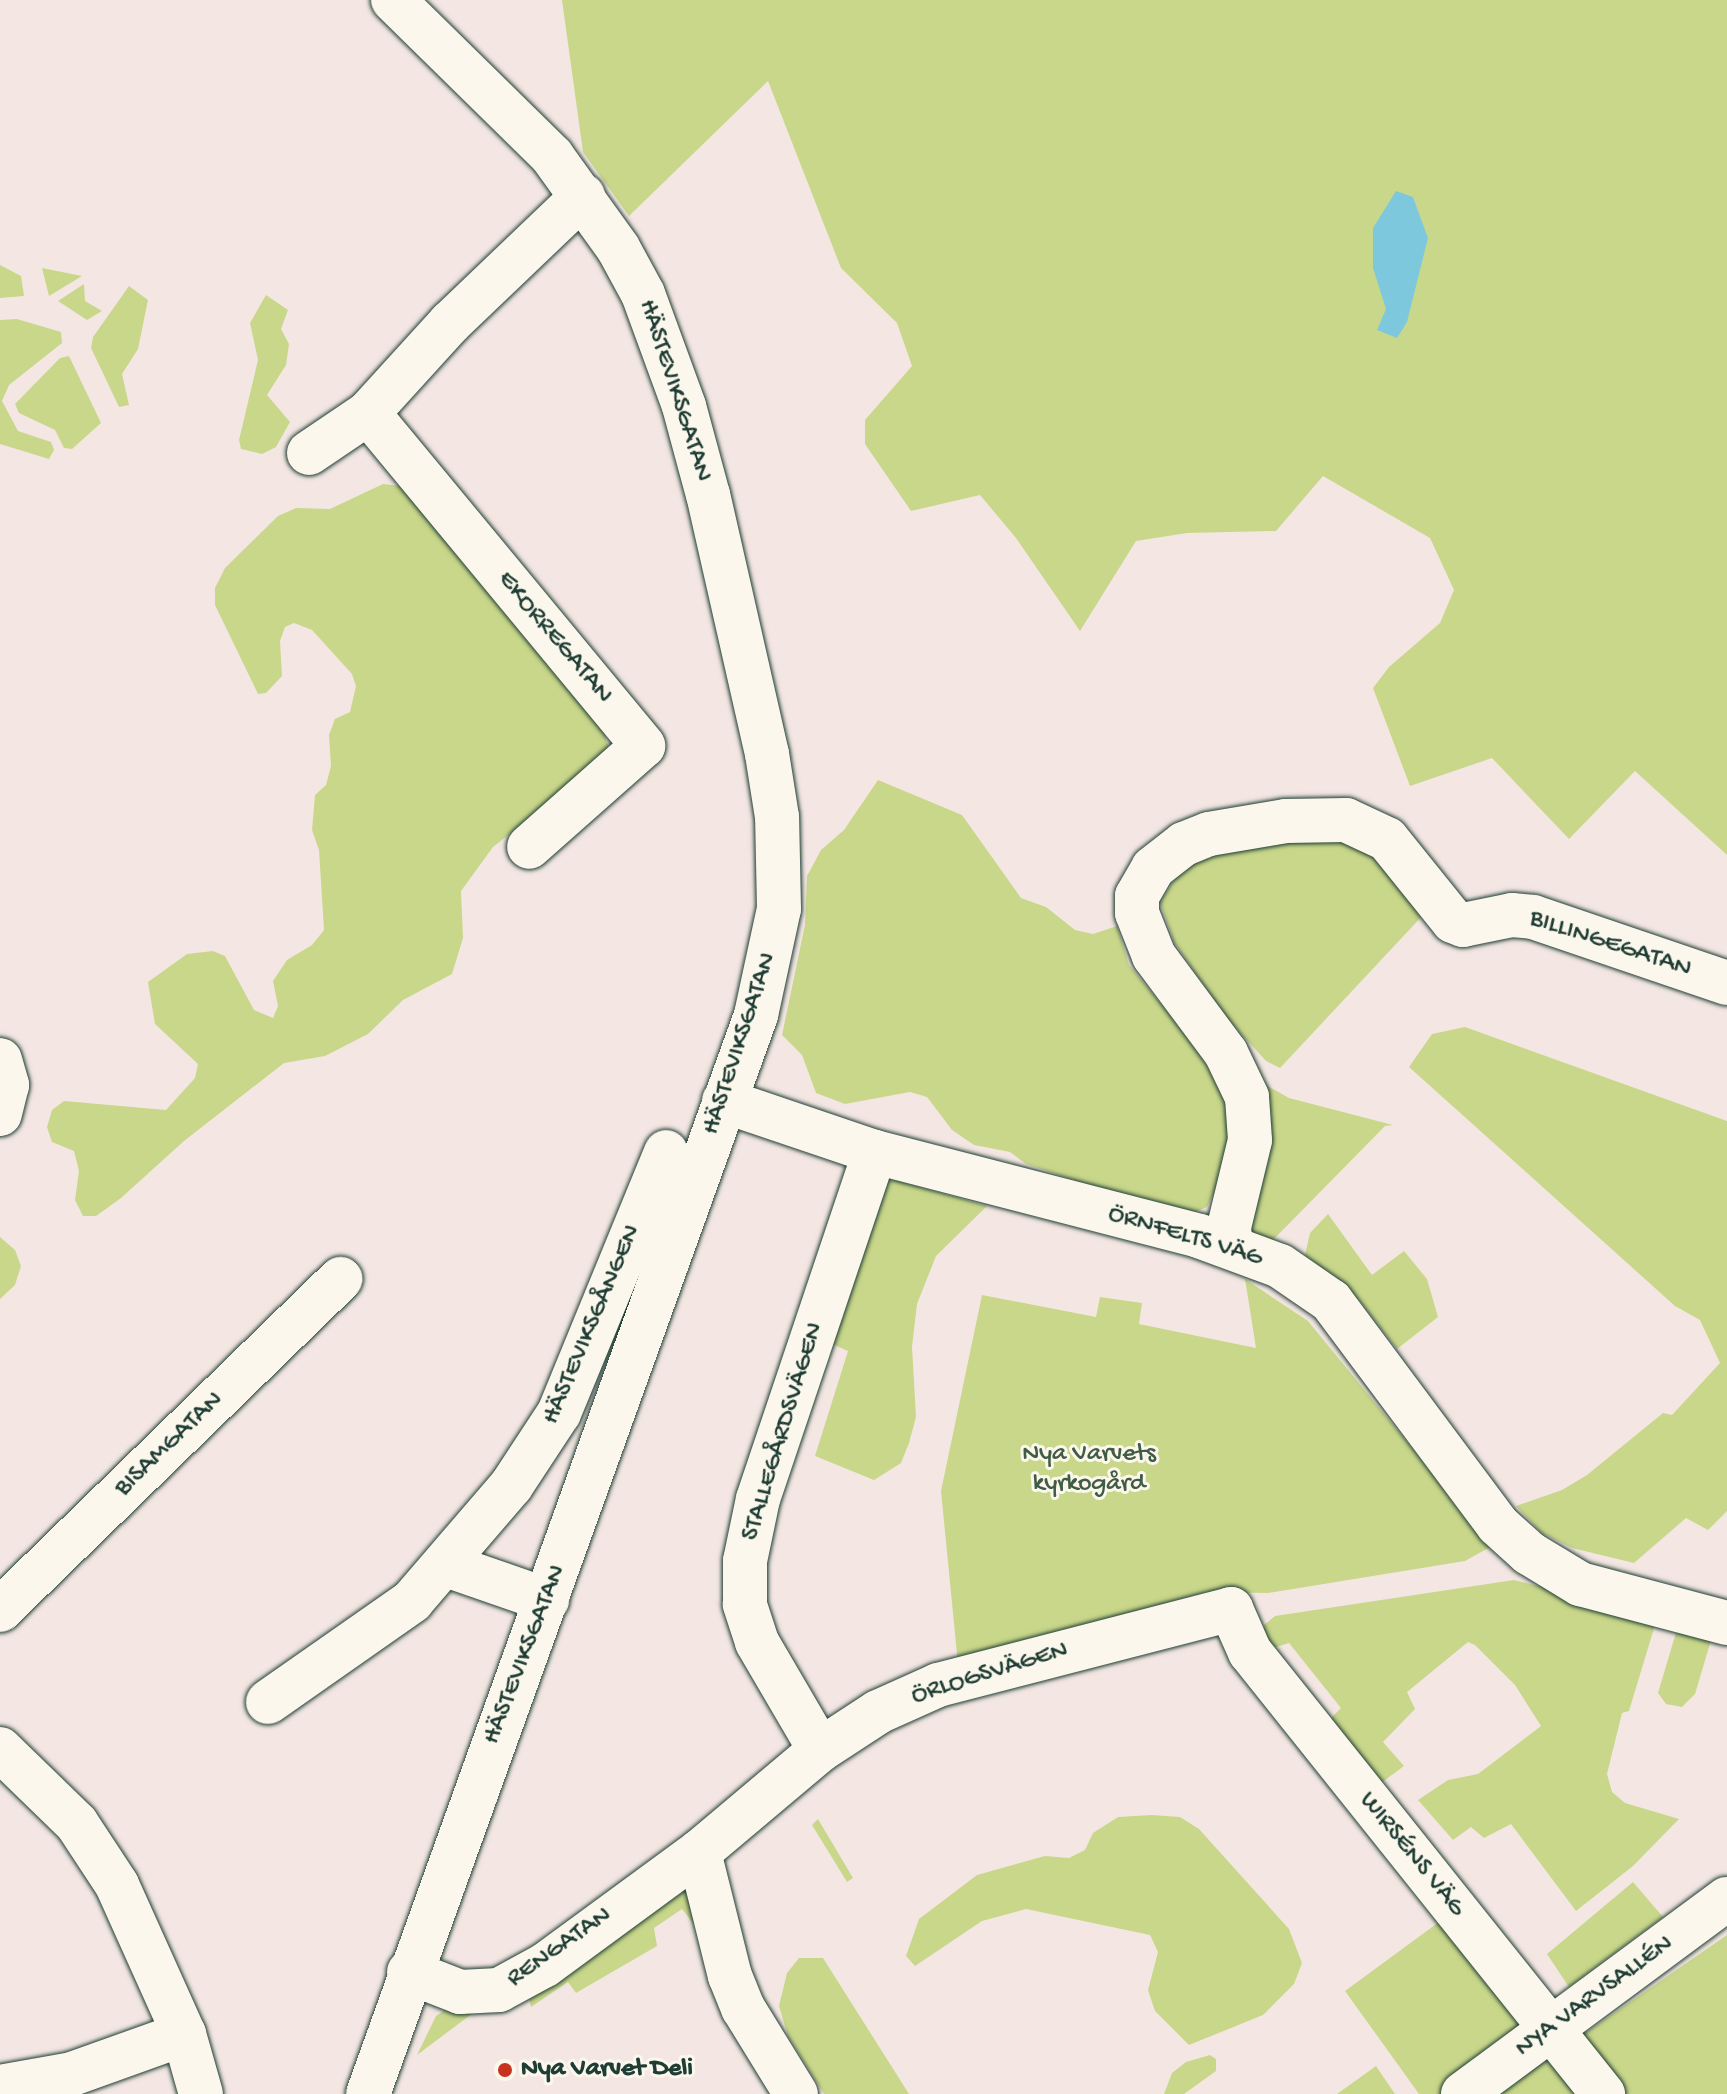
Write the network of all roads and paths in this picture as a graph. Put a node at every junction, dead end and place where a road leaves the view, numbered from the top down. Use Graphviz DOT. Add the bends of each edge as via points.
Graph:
graph roads {
  1 [pos="398,2"];
  2 [pos="583,196"];
  3 [pos="368,413"];
  4 [pos="309,453"];
  5 [pos="529,847"];
  6 [pos="1727,983"];
  7 [pos="0,1060"];
  8 [pos="724,1101"];
  9 [pos="0,1114"];
  10 [pos="666,1152"];
  11 [pos="875,1152"];
  12 [pos="1231,1247"];
  13 [pos="340,1279"];
  14 [pos="446,1565"];
  15 [pos="547,1600"];
  16 [pos="1231,1609"];
  17 [pos="0,1610"];
  18 [pos="1727,1623"];
  19 [pos="268,1702"];
  20 [pos="0,1749"];
  21 [pos="820,1750"];
  22 [pos="699,1852"];
  23 [pos="1727,1899"];
  24 [pos="409,1972"];
  25 [pos="1554,2028"];
  26 [pos="184,2034"];
  27 [pos="0,2087"];
  28 [pos="789,2091"];
  29 [pos="201,2094"];
  30 [pos="368,2094"];
  31 [pos="1463,2094"];
  32 [pos="1603,2094"];
  1 -- 2 [label="street, HÄSTEVIKSGATAN" via="552,156"];
  2 -- 3 [label="street" via="450,323"];
  2 -- 8 [label="street, HÄSTEVIKSGATAN" via="643,294 684,406 777,817 779,909 771,963"];
  3 -- 4 [label="street"];
  3 -- 5 [label="street, EKORREGATAN" via="643,746"];
  6 -- 12 [label="street, BILLINGEGATAN" via="1533,917 1453,921 1387,839 1346,820 1286,821 1209,834 1184,844 1153,868 1137,896 1137,913 1154,956 1226,1053 1247,1097 1250,1140 1229,1227"];
  7 -- 9 [label="street" via="7,1085"];
  8 -- 11 [label="street, ÖRNFELTS VÄG"];
  8 -- 15 [label="street, HÄSTEVIKSGATAN"];
  10 -- 14 [label="street, HÄSTEVIKSGÅNGEN" via="559,1413 511,1486"];
  11 -- 12 [label="street, ÖRNFELTS VÄG"];
  11 -- 21 [label="street, STALLEGÅRDSVÄGEN" via="758,1499 745,1561 745,1604 757,1642"];
  12 -- 18 [label="street, ÖRNFELTS VÄG" via="1280,1266 1331,1301 1498,1525 1529,1553 1588,1587"];
  13 -- 17 [label="street, BISAMGATAN"];
  14 -- 15 [label="street"];
  14 -- 19 [label="street, HÄSTEVIKSGÅNGEN" via="382,1624"];
  15 -- 24 [label="street, HÄSTEVIKSGATAN"];
  16 -- 21 [label="street, ÖRLOGSVÄGEN" via="938,1685 878,1712"];
  16 -- 25 [label="street, WIRSÉNS VÄG" via="1250,1652"];
  20 -- 26 [label="street" via="90,1839 139,1928"];
  21 -- 22 [label="street, ÖRLOGSVÄGEN"];
  22 -- 24 [label="street, RENGATAN" via="545,1965 499,1990 460,1992"];
  22 -- 28 [label="street" via="730,1976"];
  23 -- 25 [label="street, NYA VARVSALLÉN"];
  24 -- 30 [label="street, HÄSTEVIKSGATAN"];
  25 -- 31 [label="street, NYA VARVSALLÉN"];
  25 -- 32 [label="street, WIRSÉNS VÄG"];
  26 -- 27 [label="street" via="72,2074"];
  26 -- 29 [label="street"];
}
